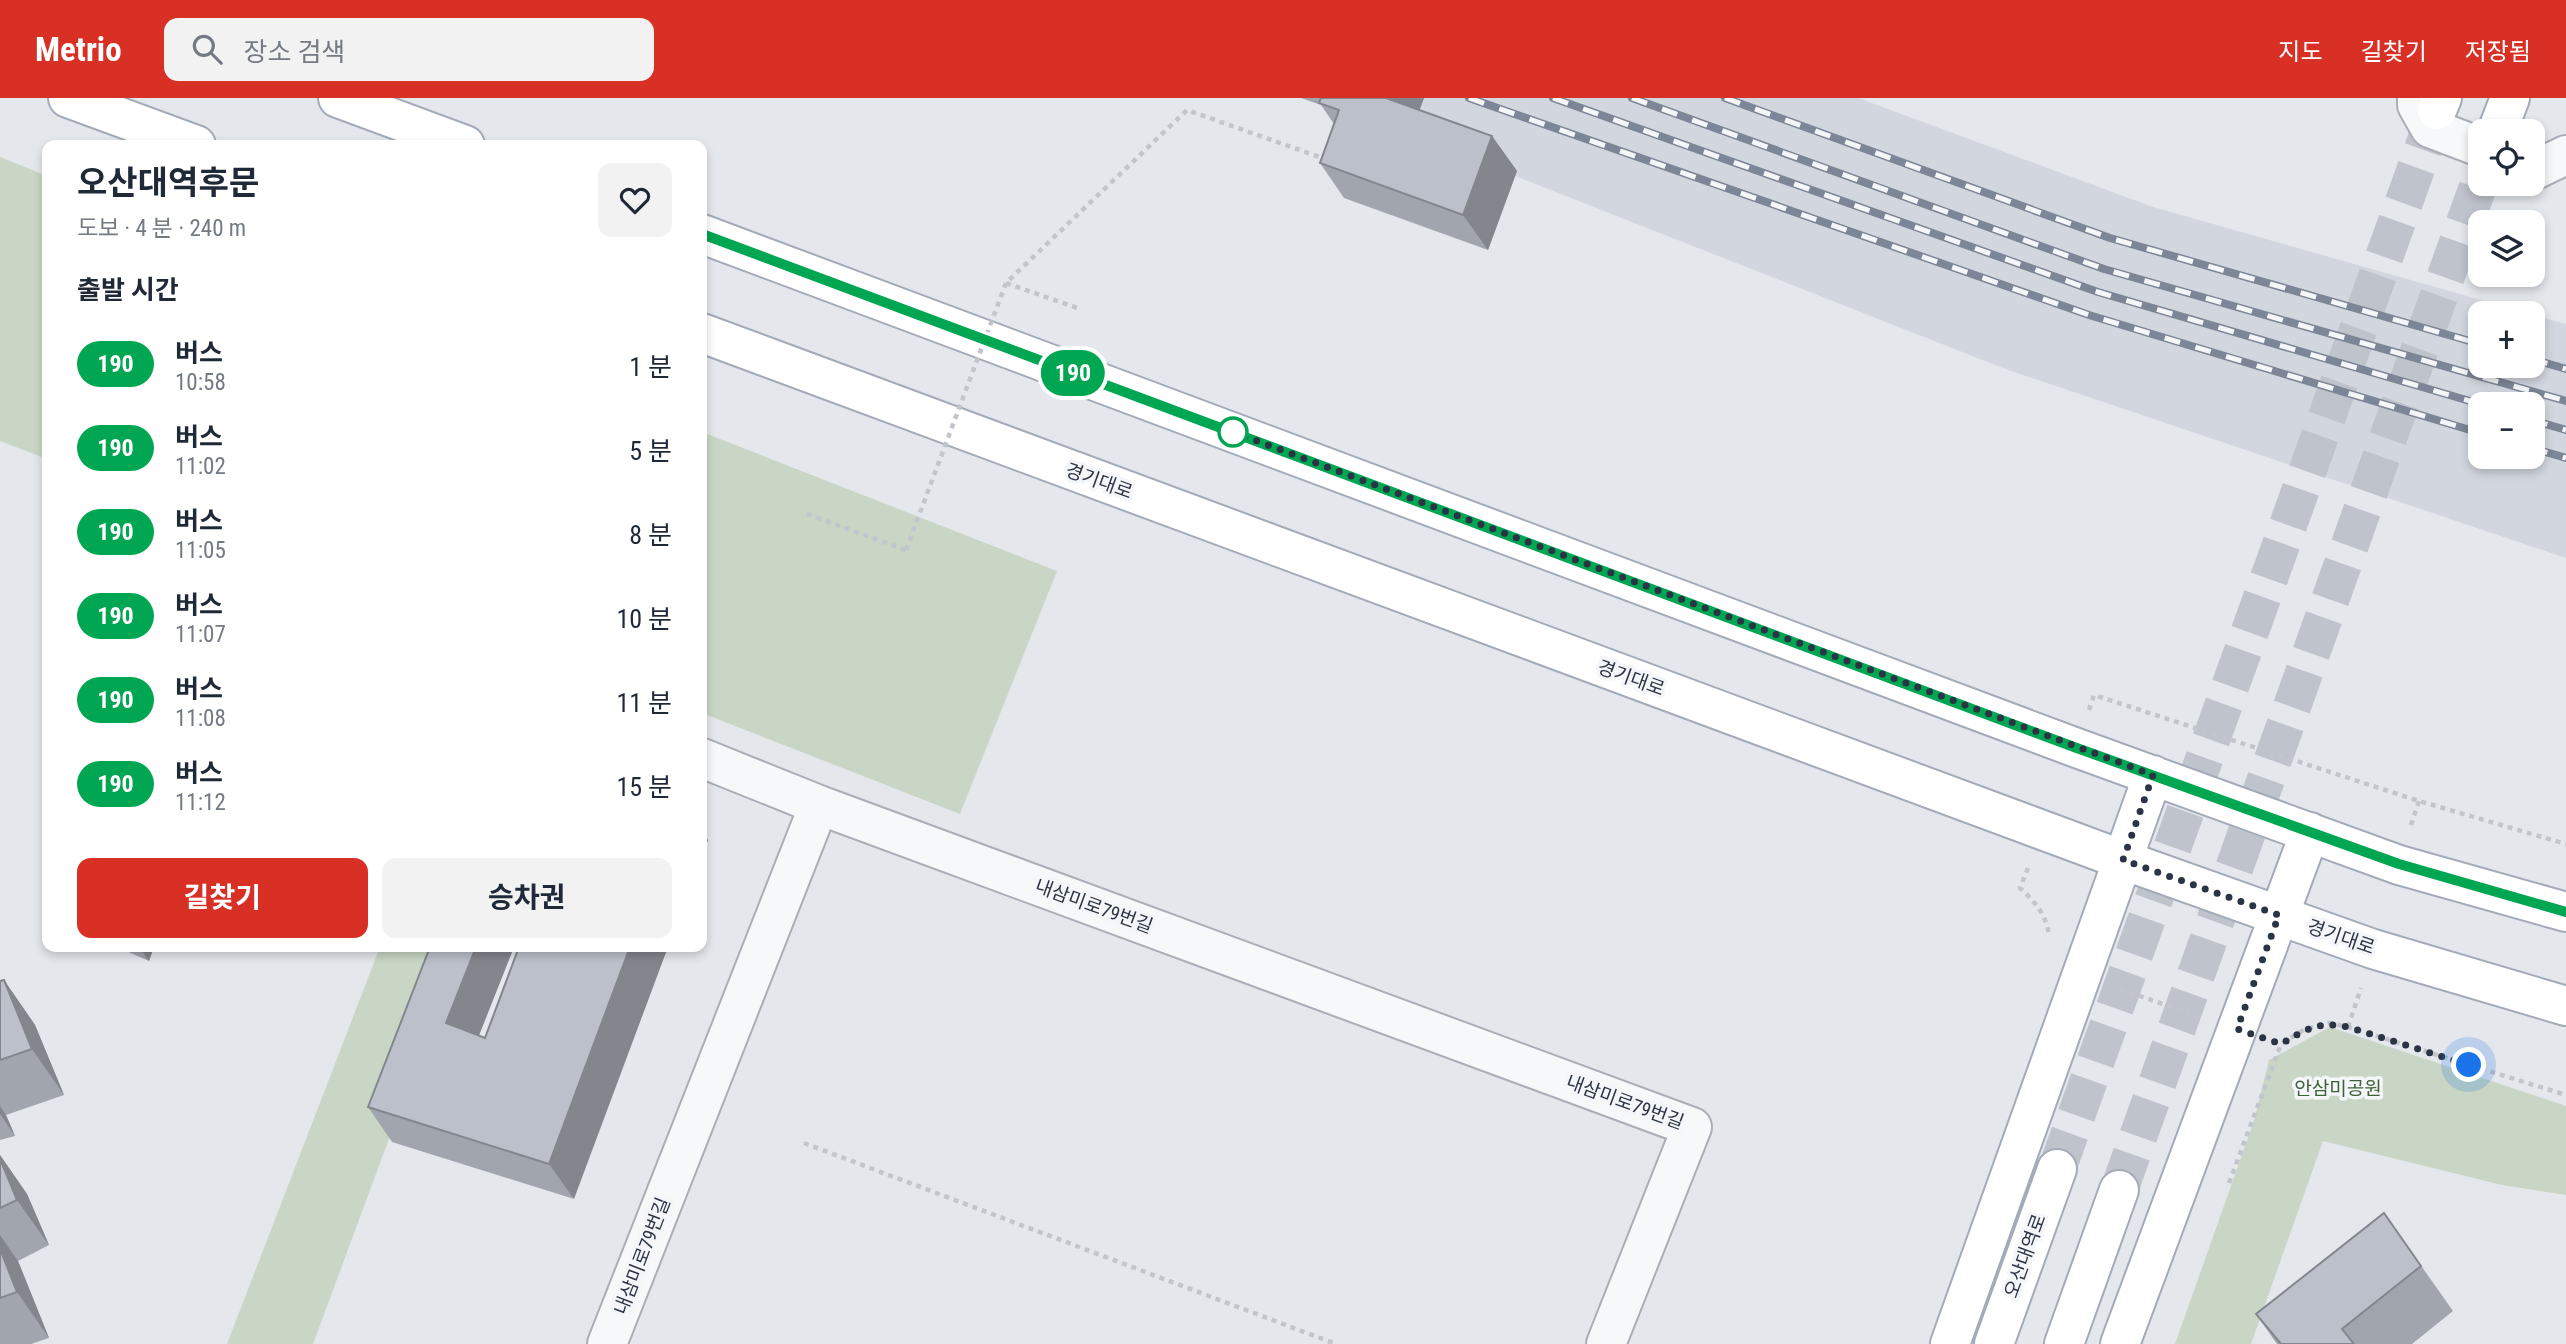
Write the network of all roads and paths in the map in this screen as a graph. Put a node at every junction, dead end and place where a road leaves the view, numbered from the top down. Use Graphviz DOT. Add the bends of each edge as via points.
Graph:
graph roads {
  1 [pos="68,98"];
  2 [pos="338,98"];
  3 [pos="2432,102"];
  4 [pos="2468,126"];
  5 [pos="182,140"];
  6 [pos="451,140"];
  7 [pos="2566,155"];
  8 [pos="1329,160"];
  9 [pos="2545,165"];
  10 [pos="707,236"];
  11 [pos="1006,283"];
  12 [pos="1080,309"];
  13 [pos="707,335"];
  14 [pos="807,514"];
  15 [pos="2094,695"];
  16 [pos="707,760"];
  17 [pos="2153,775"];
  18 [pos="819,805"];
  19 [pos="2310,832"];
  20 [pos="2566,844"];
  21 [pos="2123,860"];
  22 [pos="2566,912"];
  23 [pos="2279,915"];
  24 [pos="2081,975"];
  25 [pos="2566,1006"];
  26 [pos="2237,1029"];
  27 [pos="2281,1044"];
  28 [pos="2566,1095"];
  29 [pos="804,1143"];
  30 [pos="2057,1169"];
  31 [pos="2227,1188"];
  32 [pos="2119,1191"];
  33 [pos="607,1344"];
  34 [pos="1336,1344"];
  35 [pos="1606,1344"];
  36 [pos="1950,1344"];
  37 [pos="1994,1344"];
  38 [pos="2064,1344"];
  39 [pos="2120,1344"];
  1 -- 5 [label="main road"];
  2 -- 6 [label="main road"];
  3 -- 4 [label="street" via="2417,104 2430,128"];
  7 -- 9 [label="street"];
  8 -- 11 [label="path, bridge" via="1188,110"];
  10 -- 17 [label="main road"];
  11 -- 12 [label="path"];
  11 -- 14 [label="path, bridge" via="906,550"];
  13 -- 21 [label="main road, 경기대로"];
  15 -- 20 [label="path"];
  16 -- 18 [label="street"];
  17 -- 19 [label="main road"];
  17 -- 21 [label="main road"];
  18 -- 33 [label="street, 내삼미로79번길"];
  18 -- 35 [label="street, 내삼미로79번길" via="1692,1127"];
  19 -- 22 [label="main road" via="2399,864"];
  19 -- 23 [label="main road"];
  21 -- 23 [label="main road, 경기대로"];
  21 -- 24 [label="main road"];
  23 -- 25 [label="main road, 경기대로" via="2374,949"];
  23 -- 26 [label="main road"];
  24 -- 26 [label="path"];
  24 -- 36 [label="main road"];
  26 -- 27 [label="path"];
  26 -- 39 [label="main road"];
  27 -- 28 [label="path" via="2305,1029 2329,1023"];
  27 -- 31 [label="path"];
  29 -- 34 [label="path"];
  30 -- 37 [label="main road, 오산대역로"];
  32 -- 38 [label="main road"];
}
